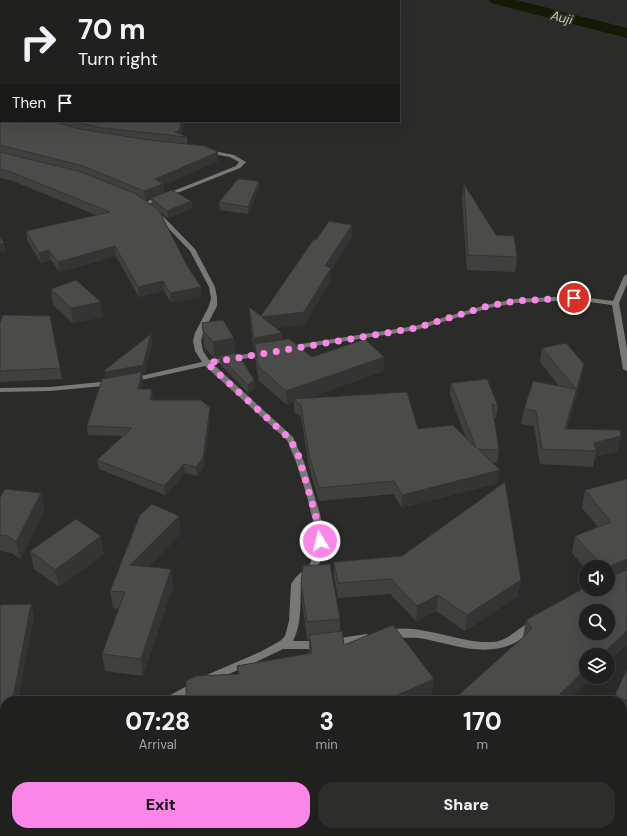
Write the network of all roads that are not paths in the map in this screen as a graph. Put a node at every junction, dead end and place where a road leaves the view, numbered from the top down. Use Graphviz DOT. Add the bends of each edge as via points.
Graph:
graph roads {
  1 [pos="201,151"];
  2 [pos="627,276"];
  3 [pos="615,303"];
  4 [pos="207,363"];
  5 [pos="627,369"];
  6 [pos="0,390"];
  7 [pos="539,622"];
  8 [pos="281,645"];
  9 [pos="178,696"];
  1 -- 4 [label="street" via="232,156 243,162 238,167 142,202 160,215 193,250 212,287 213,306 197,341 199,351"];
  2 -- 3 [label="street"];
  3 -- 4 [label="street" via="574,298 515,301 488,306 416,328"];
  3 -- 5 [label="street"];
  4 -- 6 [label="street" via="120,382 58,389"];
  4 -- 8 [label="street" via="290,439 298,454 320,531 320,551 313,567 297,581 292,630 289,639"];
  7 -- 8 [label="street" via="504,644 490,646 408,632 316,645"];
  8 -- 9 [label="street" via="217,674"];
}
